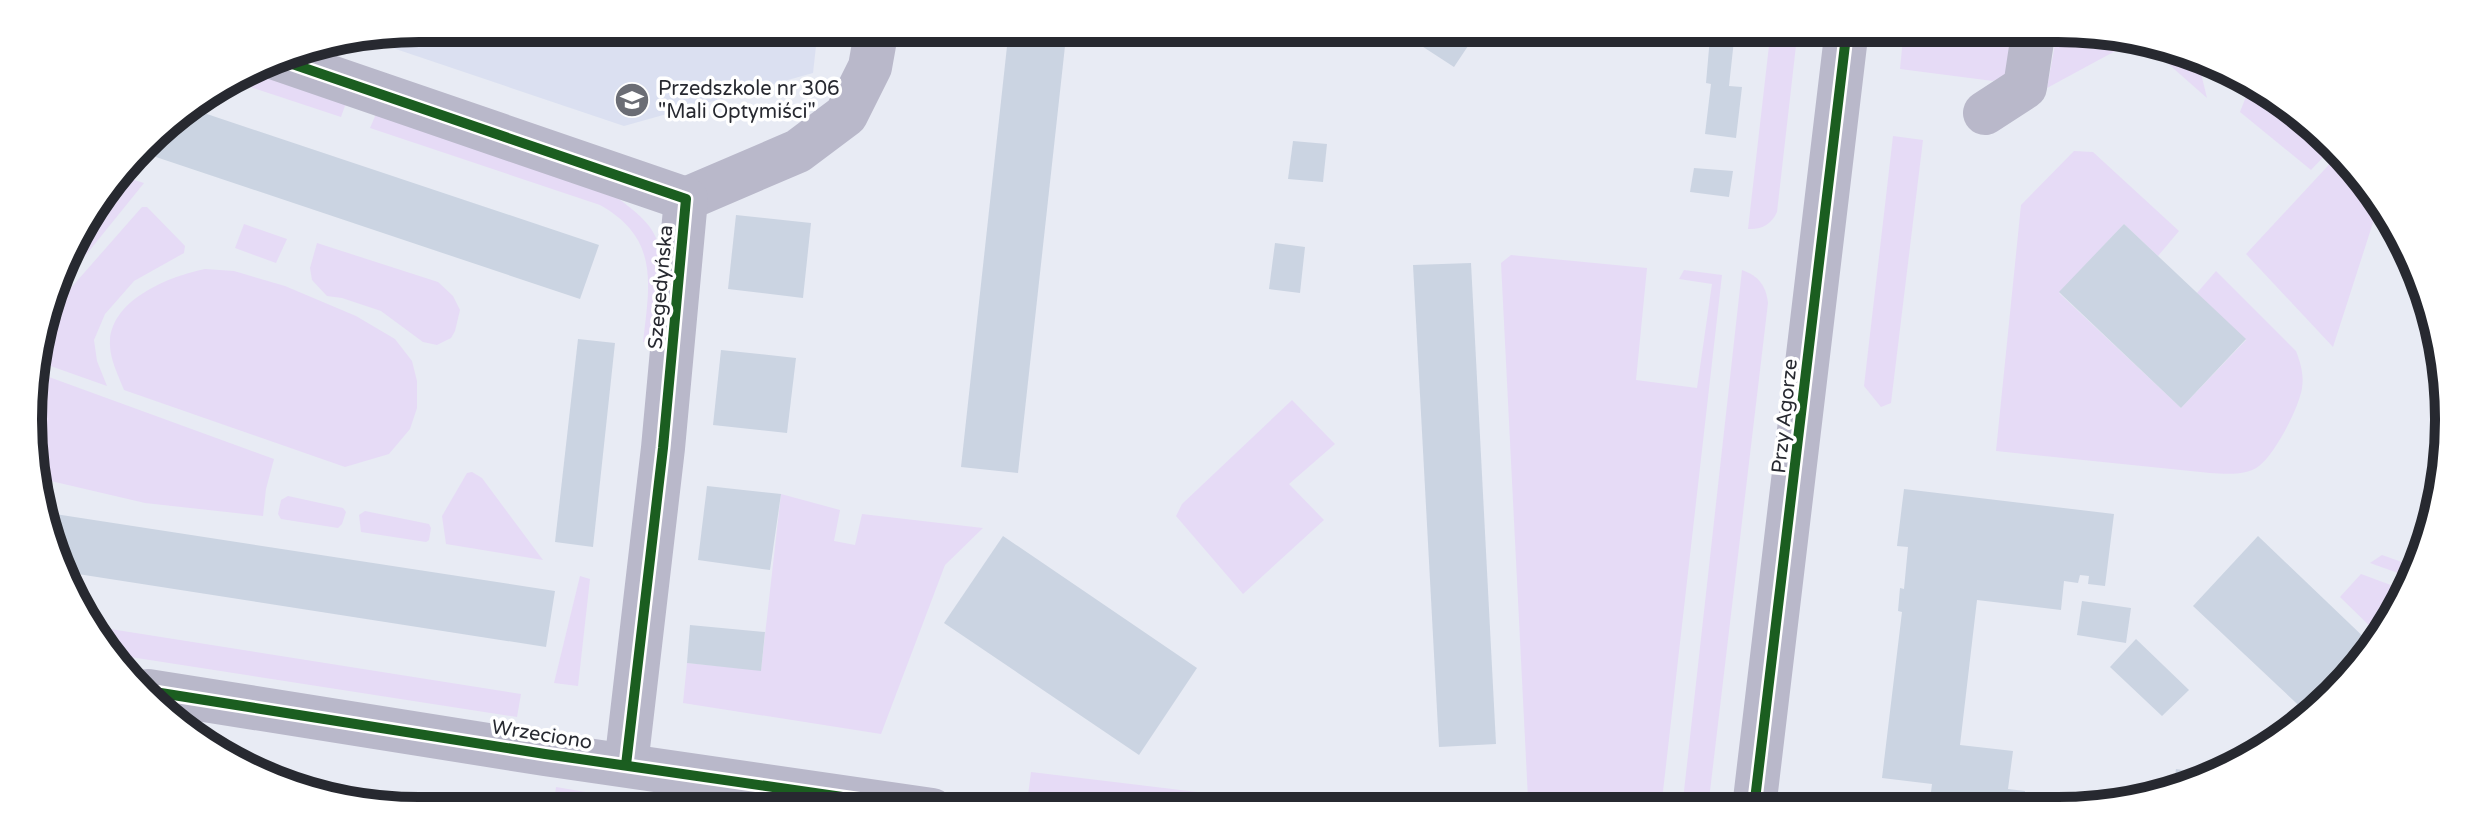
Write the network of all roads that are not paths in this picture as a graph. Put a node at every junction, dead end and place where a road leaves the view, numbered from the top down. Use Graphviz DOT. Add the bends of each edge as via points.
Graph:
graph roads {
  1 [pos="874,42"];
  2 [pos="1845,42"];
  3 [pos="2032,42"];
  4 [pos="293,64"];
  5 [pos="1985,113"];
  6 [pos="686,199"];
  7 [pos="160,693"];
  8 [pos="626,765"];
  9 [pos="844,797"];
  10 [pos="1755,797"];
  1 -- 6 [label="street" via="870,67 846,115 798,151"];
  2 -- 10 [label="street, Przy Agorze"];
  3 -- 5 [label="street" via="2025,87"];
  4 -- 6 [label="street, Szegedyńska"];
  6 -- 8 [label="street, Szegedyńska"];
  7 -- 8 [label="street, Wrzeciono"];
  8 -- 9 [label="street, Wrzeciono"];
}
